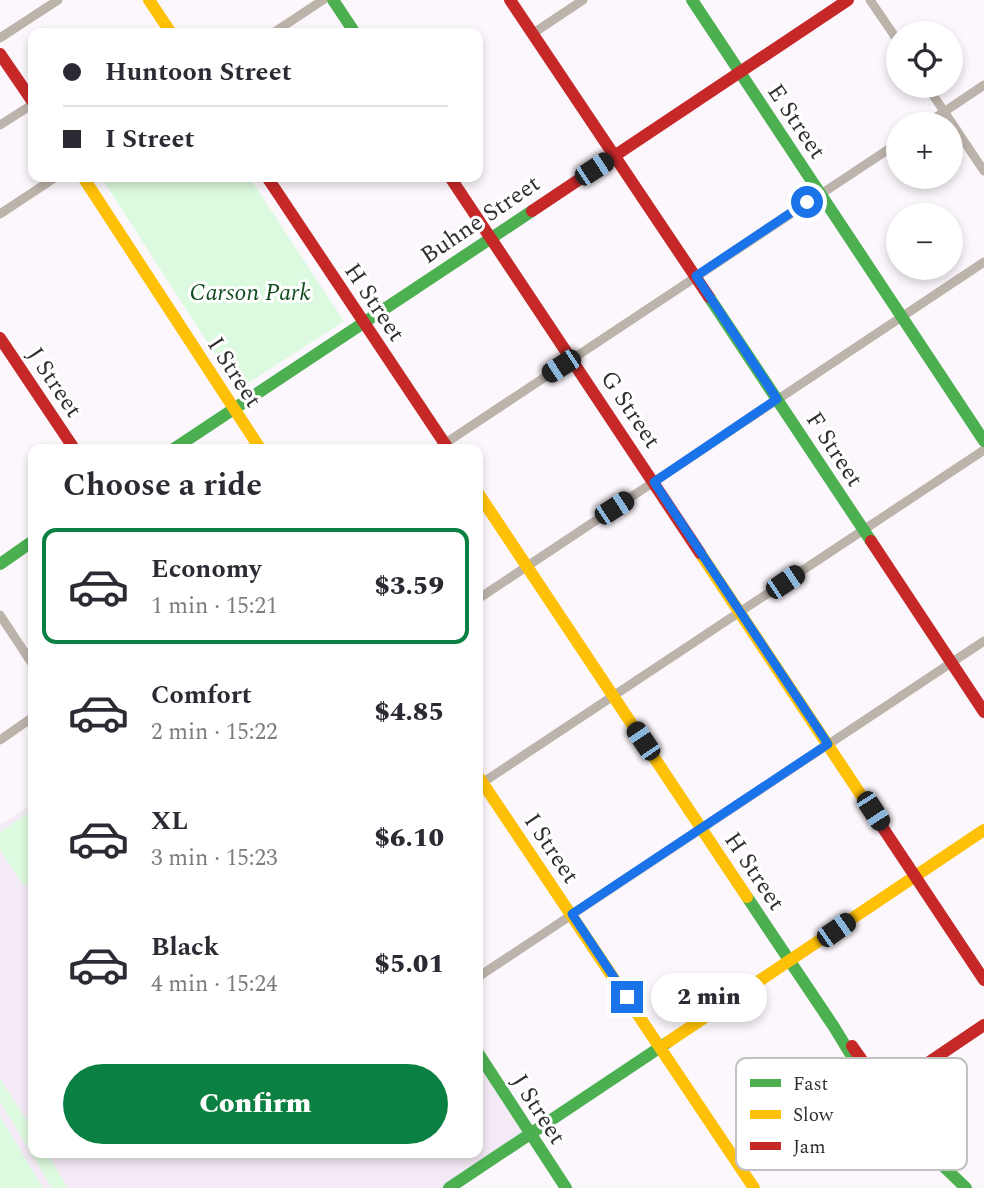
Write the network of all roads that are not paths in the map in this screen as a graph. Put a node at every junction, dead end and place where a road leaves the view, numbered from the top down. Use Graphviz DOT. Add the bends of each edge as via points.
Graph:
graph roads {
  1 [pos="58,0"];
  2 [pos="149,0"];
  3 [pos="323,0"];
  4 [pos="333,0"];
  5 [pos="510,0"];
  6 [pos="583,0"];
  7 [pos="692,0"];
  8 [pos="848,0"];
  9 [pos="870,0"];
  10 [pos="886,23"];
  11 [pos="168,28"];
  12 [pos="281,28"];
  13 [pos="352,28"];
  14 [pos="532,34"];
  15 [pos="0,38"];
  16 [pos="0,54"];
  17 [pos="739,72"];
  18 [pos="984,85"];
  19 [pos="28,96"];
  20 [pos="935,98"];
  21 [pos="28,106"];
  22 [pos="944,111"];
  23 [pos="0,125"];
  24 [pos="886,151"];
  25 [pos="614,156"];
  26 [pos="984,171"];
  27 [pos="48,182"];
  28 [pos="86,182"];
  29 [pos="270,182"];
  30 [pos="453,182"];
  31 [pos="821,194"];
  32 [pos="0,214"];
  33 [pos="490,237"];
  34 [pos="984,262"];
  35 [pos="696,276"];
  36 [pos="902,317"];
  37 [pos="364,322"];
  38 [pos="0,338"];
  39 [pos="572,359"];
  40 [pos="777,399"];
  41 [pos="234,409"];
  42 [pos="984,441"];
  43 [pos="71,444"];
  44 [pos="181,444"];
  45 [pos="257,444"];
  46 [pos="440,444"];
  47 [pos="449,444"];
  48 [pos="984,450"];
  49 [pos="654,482"];
  50 [pos="483,500"];
  51 [pos="863,530"];
  52 [pos="28,544"];
  53 [pos="0,564"];
  54 [pos="527,566"];
  55 [pos="483,596"];
  56 [pos="740,612"];
  57 [pos="0,615"];
  58 [pos="984,641"];
  59 [pos="28,657"];
  60 [pos="951,662"];
  61 [pos="613,696"];
  62 [pos="984,712"];
  63 [pos="28,721"];
  64 [pos="0,740"];
  65 [pos="828,744"];
  66 [pos="483,779"];
  67 [pos="483,788"];
  68 [pos="701,828"];
  69 [pos="984,830"];
  70 [pos="916,876"];
  71 [pos="572,914"];
  72 [pos="790,961"];
  73 [pos="483,974"];
  74 [pos="984,980"];
  75 [pos="984,1025"];
  76 [pos="841,1038"];
  77 [pos="661,1048"];
  78 [pos="851,1058"];
  79 [pos="861,1058"];
  80 [pos="935,1058"];
  81 [pos="483,1060"];
  82 [pos="531,1134"];
  83 [pos="736,1161"];
  84 [pos="742,1170"];
  85 [pos="949,1170"];
  86 [pos="449,1188"];
  87 [pos="566,1188"];
  88 [pos="754,1188"];
  89 [pos="966,1188"];
  1 -- 15 [label="street"];
  2 -- 11 [label="street"];
  3 -- 12 [label="street"];
  4 -- 13 [label="street"];
  5 -- 14 [label="street, F Street"];
  6 -- 14 [label="street"];
  7 -- 17 [label="street, E Street"];
  8 -- 17 [label="street, Buhne Street"];
  9 -- 10 [label="street"];
  14 -- 25 [label="street, F Street"];
  16 -- 19 [label="street"];
  17 -- 25 [label="street, Buhne Street"];
  17 -- 31 [label="street, E Street"];
  18 -- 22 [label="street"];
  20 -- 22 [label="street"];
  21 -- 23 [label="street"];
  22 -- 26 [label="street"];
  24 -- 31 [label="street"];
  25 -- 33 [label="street, Buhne Street"];
  25 -- 35 [label="street, F Street"];
  27 -- 32 [label="street"];
  28 -- 41 [label="street, I Street"];
  29 -- 37 [label="street, H Street"];
  30 -- 33 [label="street, G Street"];
  31 -- 35 [label="street"];
  31 -- 36 [label="street, E Street"];
  33 -- 37 [label="street, Buhne Street"];
  33 -- 39 [label="street, G Street"];
  34 -- 36 [label="street"];
  35 -- 39 [label="street"];
  35 -- 40 [label="street, F Street"];
  36 -- 40 [label="street"];
  36 -- 42 [label="street, E Street"];
  37 -- 41 [label="street, Buhne Street"];
  37 -- 46 [label="street, H Street"];
  38 -- 43 [label="street, J Street"];
  39 -- 47 [label="street"];
  39 -- 49 [label="street, G Street"];
  40 -- 49 [label="street"];
  40 -- 51 [label="street, F Street"];
  41 -- 44 [label="street, Buhne Street"];
  41 -- 45 [label="street, I Street"];
  48 -- 51 [label="street"];
  49 -- 54 [label="street"];
  49 -- 56 [label="street, G Street"];
  50 -- 54 [label="street, H Street"];
  51 -- 56 [label="street"];
  51 -- 60 [label="street, F Street"];
  52 -- 53 [label="street"];
  54 -- 55 [label="street"];
  54 -- 61 [label="street, H Street"];
  56 -- 61 [label="street"];
  56 -- 65 [label="street, G Street"];
  57 -- 59 [label="street"];
  58 -- 60 [label="street"];
  60 -- 62 [label="street, F Street"];
  60 -- 65 [label="street"];
  61 -- 66 [label="street"];
  61 -- 68 [label="street, H Street"];
  63 -- 64 [label="street"];
  65 -- 68 [label="street"];
  65 -- 70 [label="street, G Street"];
  67 -- 71 [label="street, I Street"];
  68 -- 71 [label="street"];
  68 -- 72 [label="street, H Street"];
  69 -- 70 [label="street"];
  70 -- 72 [label="street"];
  70 -- 74 [label="street, G Street"];
  71 -- 73 [label="street"];
  71 -- 77 [label="street, I Street"];
  72 -- 76 [label="street, H Street"];
  72 -- 77 [label="street"];
  75 -- 80 [label="street"];
  76 -- 78 [label="street, H Street"];
  76 -- 79 [label="street"];
  77 -- 82 [label="street"];
  77 -- 83 [label="street, I Street"];
  81 -- 82 [label="street, J Street"];
  82 -- 86 [label="street"];
  82 -- 87 [label="street, J Street"];
  84 -- 88 [label="street, I Street"];
  85 -- 89 [label="street, H Street"];
}
